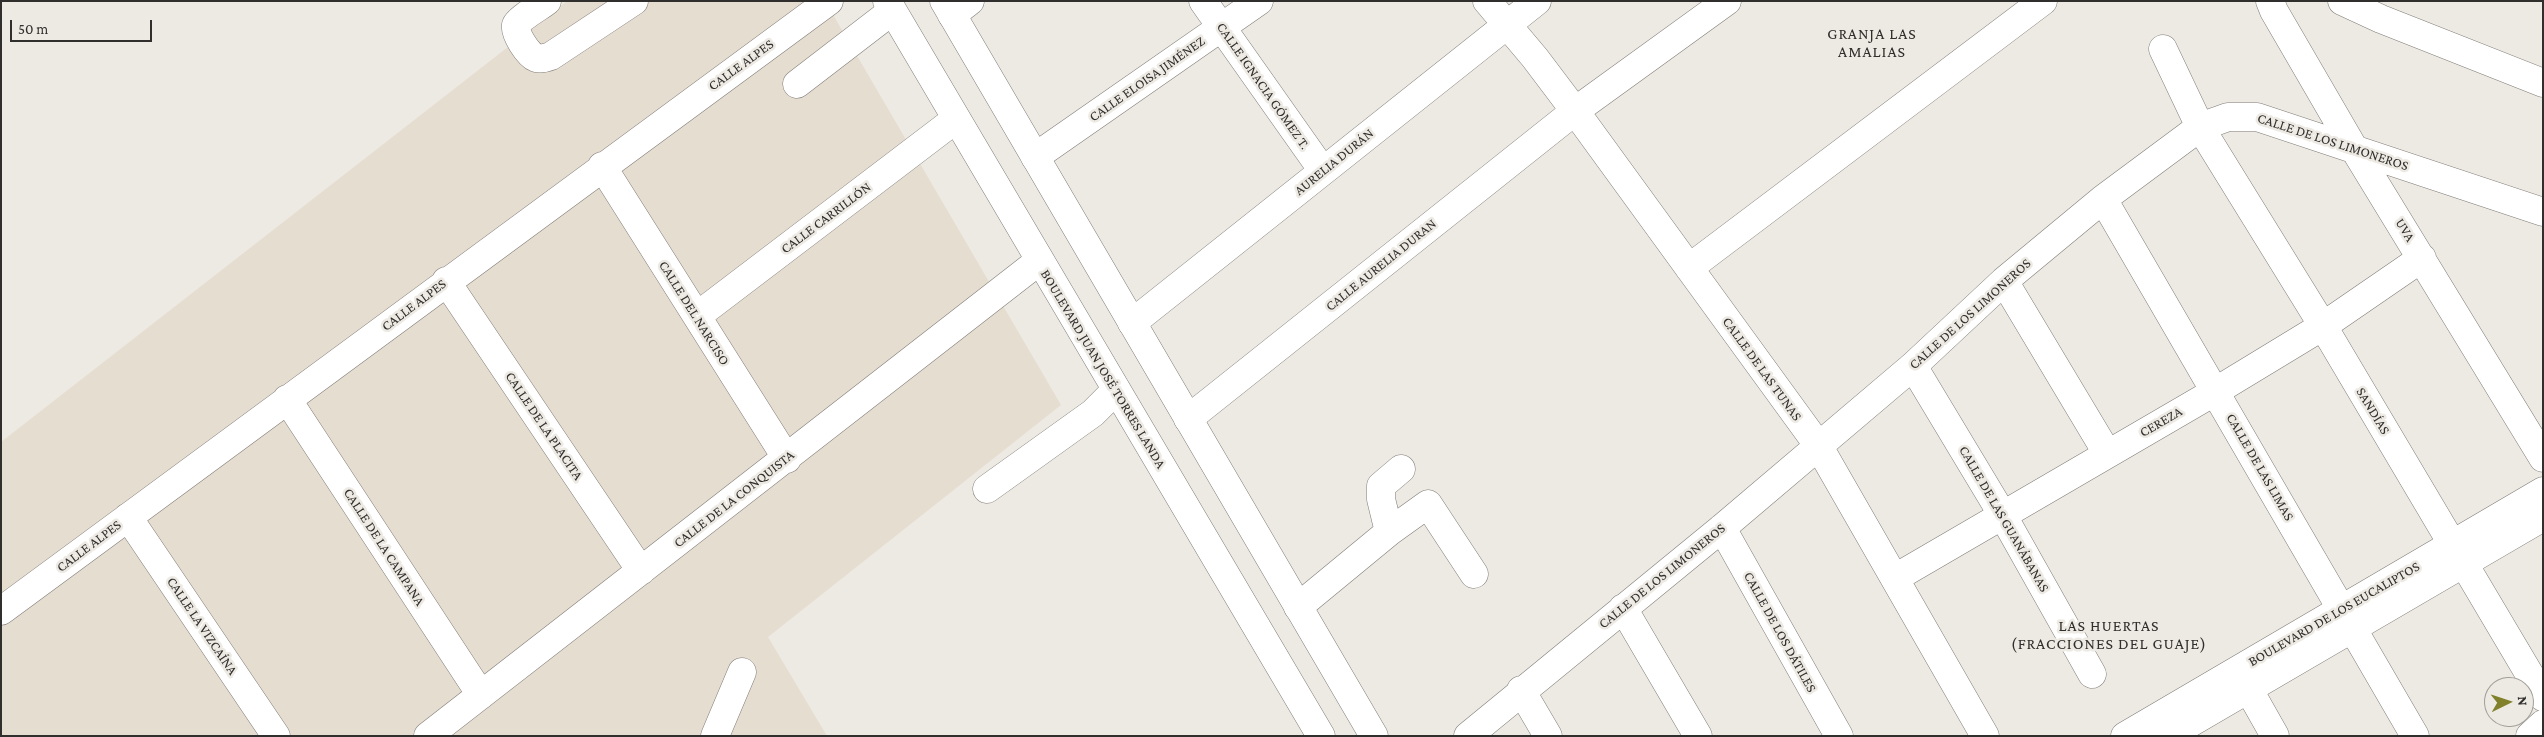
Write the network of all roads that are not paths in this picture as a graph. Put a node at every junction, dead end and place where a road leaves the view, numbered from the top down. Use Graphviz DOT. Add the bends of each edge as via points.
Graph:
graph roads {
  1 [pos="547,1"];
  2 [pos="634,1"];
  3 [pos="829,1"];
  4 [pos="1203,1"];
  5 [pos="1259,1"];
  6 [pos="1487,1"];
  7 [pos="1537,1"];
  8 [pos="1727,1"];
  9 [pos="2043,1"];
  10 [pos="2270,1"];
  11 [pos="2342,1"];
  12 [pos="889,6"];
  13 [pos="955,6"];
  14 [pos="1506,25"];
  15 [pos="1221,27"];
  16 [pos="2163,50"];
  17 [pos="2543,83"];
  18 [pos="796,84"];
  19 [pos="1575,111"];
  20 [pos="956,118"];
  21 [pos="2200,127"];
  22 [pos="2353,147"];
  23 [pos="1035,157"];
  24 [pos="602,166"];
  25 [pos="1323,171"];
  26 [pos="2103,199"];
  27 [pos="2541,214"];
  28 [pos="2422,258"];
  29 [pos="1039,261"];
  30 [pos="1689,268"];
  31 [pos="446,281"];
  32 [pos="2004,281"];
  33 [pos="697,316"];
  34 [pos="1132,323"];
  35 [pos="2323,326"];
  36 [pos="1913,366"];
  37 [pos="1116,390"];
  38 [pos="2216,391"];
  39 [pos="287,399"];
  40 [pos="1188,419"];
  41 [pos="1818,446"];
  42 [pos="2107,453"];
  43 [pos="2543,458"];
  44 [pos="787,459"];
  45 [pos="1401,469"];
  46 [pos="987,488"];
  47 [pos="2543,491"];
  48 [pos="2002,514"];
  49 [pos="128,517"];
  50 [pos="2543,517"];
  51 [pos="1722,528"];
  52 [pos="1389,532"];
  53 [pos="2458,554"];
  54 [pos="642,571"];
  55 [pos="1474,574"];
  56 [pos="1895,578"];
  57 [pos="1298,607"];
  58 [pos="1624,608"];
  59 [pos="1,611"];
  60 [pos="2347,619"];
  61 [pos="742,672"];
  62 [pos="2092,674"];
  63 [pos="2243,679"];
  64 [pos="1521,690"];
  65 [pos="481,695"];
  66 [pos="2543,697"];
  67 [pos="2543,724"];
  68 [pos="2127,735"];
  69 [pos="276,736"];
  70 [pos="428,736"];
  71 [pos="715,736"];
  72 [pos="1321,736"];
  73 [pos="1374,736"];
  74 [pos="1468,736"];
  75 [pos="1548,736"];
  76 [pos="1698,736"];
  77 [pos="1839,736"];
  78 [pos="1985,736"];
  79 [pos="2168,736"];
  80 [pos="2275,736"];
  81 [pos="2415,736"];
  82 [pos="2530,736"];
  1 -- 2 [label="street" via="516,26 530,54 539,58 551,56"];
  3 -- 24 [label="street, CALLE ALPES"];
  4 -- 15 [label="street, CALLE IGNACIA GÓMEZ T."];
  5 -- 15 [label="street, CALLE ELOISA JIMÉNEZ"];
  6 -- 14 [label="street, CALLE DE LAS TUNAS"];
  7 -- 14 [label="street, AURELIA DURÁN"];
  8 -- 19 [label="street, CALLE AURELIA DURAN"];
  9 -- 30 [label="street"];
  10 -- 22 [label="street, UVA"];
  11 -- 17 [label="street"];
  12 -- 18 [label="street"];
  12 -- 20 [label="street, BOULEVARD JUAN JOSÉ TORRES LANDA"];
  13 -- 23 [label="street"];
  14 -- 19 [label="street, CALLE DE LAS TUNAS" via="1536,58"];
  14 -- 25 [label="street, AURELIA DURÁN"];
  15 -- 23 [label="street, CALLE ELOISA JIMÉNEZ"];
  15 -- 25 [label="street, CALLE IGNACIA GÓMEZ T."];
  16 -- 21 [label="street, SANDÍAS"];
  19 -- 30 [label="street, CALLE DE LAS TUNAS"];
  19 -- 40 [label="street, CALLE AURELIA DURAN"];
  20 -- 29 [label="street, BOULEVARD JUAN JOSÉ TORRES LANDA"];
  20 -- 33 [label="street, CALLE CARRILLÓN"];
  21 -- 22 [label="street, CALLE DE LOS LIMONEROS" via="2228,117 2257,117"];
  21 -- 26 [label="street, CALLE DE LOS LIMONEROS"];
  21 -- 35 [label="street, SANDÍAS"];
  22 -- 27 [label="street, CALLE DE LOS LIMONEROS"];
  22 -- 28 [label="street, UVA"];
  23 -- 34 [label="street"];
  24 -- 31 [label="street, CALLE ALPES"];
  24 -- 33 [label="street, CALLE DEL NARCISO"];
  25 -- 34 [label="street, AURELIA DURÁN"];
  26 -- 32 [label="street, CALLE DE LOS LIMONEROS"];
  26 -- 38 [label="street, CALLE DE LAS LIMAS"];
  28 -- 35 [label="street, CEREZA"];
  28 -- 43 [label="street, UVA"];
  29 -- 37 [label="street, BOULEVARD JUAN JOSÉ TORRES LANDA"];
  29 -- 44 [label="street, CALLE DE LA CONQUISTA"];
  30 -- 41 [label="street, CALLE DE LAS TUNAS"];
  31 -- 39 [label="street, CALLE ALPES"];
  31 -- 54 [label="street, CALLE DE LA PLACITA"];
  32 -- 36 [label="street, CALLE DE LOS LIMONEROS"];
  32 -- 42 [label="street"];
  33 -- 44 [label="street, CALLE DEL NARCISO"];
  34 -- 40 [label="street"];
  35 -- 38 [label="street, CEREZA"];
  35 -- 53 [label="street, SANDÍAS"];
  36 -- 41 [label="street, CALLE DE LOS LIMONEROS"];
  36 -- 48 [label="street, CALLE DE LAS GUANÁBANAS"];
  37 -- 46 [label="street" via="1093,413"];
  37 -- 72 [label="street, BOULEVARD JUAN JOSÉ TORRES LANDA"];
  38 -- 42 [label="street, CEREZA"];
  38 -- 60 [label="street, CALLE DE LAS LIMAS"];
  39 -- 49 [label="street, CALLE ALPES"];
  39 -- 65 [label="street, CALLE DE LA CAMPANA"];
  40 -- 57 [label="street"];
  41 -- 51 [label="street, CALLE DE LOS LIMONEROS"];
  41 -- 56 [label="street, CALLE DE LAS TUNAS"];
  42 -- 48 [label="street, CEREZA"];
  44 -- 54 [label="street, CALLE DE LA CONQUISTA"];
  45 -- 52 [label="street" via="1381,486"];
  47 -- 53 [label="street, BOULEVARD DE LOS EUCALIPTOS"];
  48 -- 56 [label="street, CEREZA"];
  48 -- 62 [label="street, CALLE DE LAS GUANÁBANAS"];
  49 -- 59 [label="street, CALLE ALPES"];
  49 -- 69 [label="street, CALLE LA VIZCAÍNA"];
  50 -- 53 [label="street, BOULEVARD DE LOS EUCALIPTOS"];
  51 -- 58 [label="street, CALLE DE LOS LIMONEROS"];
  51 -- 77 [label="street, CALLE DE LOS DÁTILES"];
  52 -- 55 [label="street" via="1428,504"];
  52 -- 57 [label="street"];
  53 -- 60 [label="street, BOULEVARD DE LOS EUCALIPTOS"];
  53 -- 66 [label="street, SANDÍAS"];
  54 -- 65 [label="street, CALLE DE LA CONQUISTA"];
  56 -- 78 [label="street, CALLE DE LAS TUNAS"];
  57 -- 73 [label="street"];
  58 -- 64 [label="street, CALLE DE LOS LIMONEROS"];
  58 -- 76 [label="street"];
  60 -- 63 [label="street, BOULEVARD DE LOS EUCALIPTOS"];
  60 -- 81 [label="street, CALLE DE LAS LIMAS"];
  61 -- 71 [label="street"];
  63 -- 68 [label="street, BOULEVARD DE LOS EUCALIPTOS"];
  63 -- 79 [label="street, BOULEVARD DE LOS EUCALIPTOS"];
  63 -- 80 [label="street"];
  64 -- 74 [label="street, CALLE DE LOS LIMONEROS"];
  64 -- 75 [label="street"];
  65 -- 70 [label="street, CALLE DE LA CONQUISTA"];
  67 -- 82 [label="street"];
}
